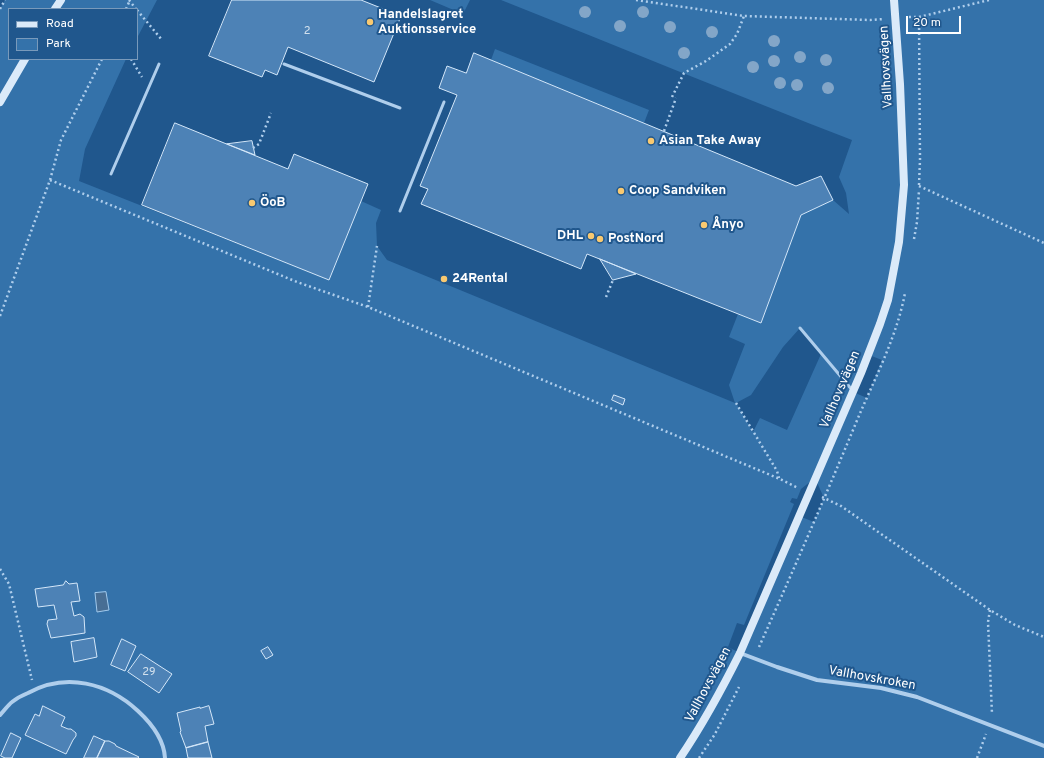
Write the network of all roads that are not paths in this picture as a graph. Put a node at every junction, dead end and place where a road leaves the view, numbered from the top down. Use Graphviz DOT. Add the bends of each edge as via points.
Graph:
graph roads {
  1 [pos="894,0"];
  2 [pos="24,60"];
  3 [pos="159,64"];
  4 [pos="284,64"];
  5 [pos="0,102"];
  6 [pos="444,102"];
  7 [pos="400,108"];
  8 [pos="111,174"];
  9 [pos="400,211"];
  10 [pos="800,328"];
  11 [pos="853,392"];
  12 [pos="740,653"];
  13 [pos="0,715"];
  14 [pos="1044,746"];
  15 [pos="165,758"];
  16 [pos="680,758"];
  1 -- 11 [label="street, Vallhovsvägen" via="904,158 903,200 888,300"];
  2 -- 5 [label="street"];
  3 -- 8 [label="lane"];
  4 -- 7 [label="lane"];
  6 -- 9 [label="lane"];
  10 -- 11 [label="lane"];
  11 -- 12 [label="street, Vallhovsvägen"];
  12 -- 14 [label="street, Vallhovskroken" via="817,680 881,688 912,695"];
  12 -- 16 [label="street, Vallhovsvägen" via="722,690"];
  13 -- 15 [label="street" via="13,701 48,684 78,682 94,685 131,704 147,720 156,734"];
}
